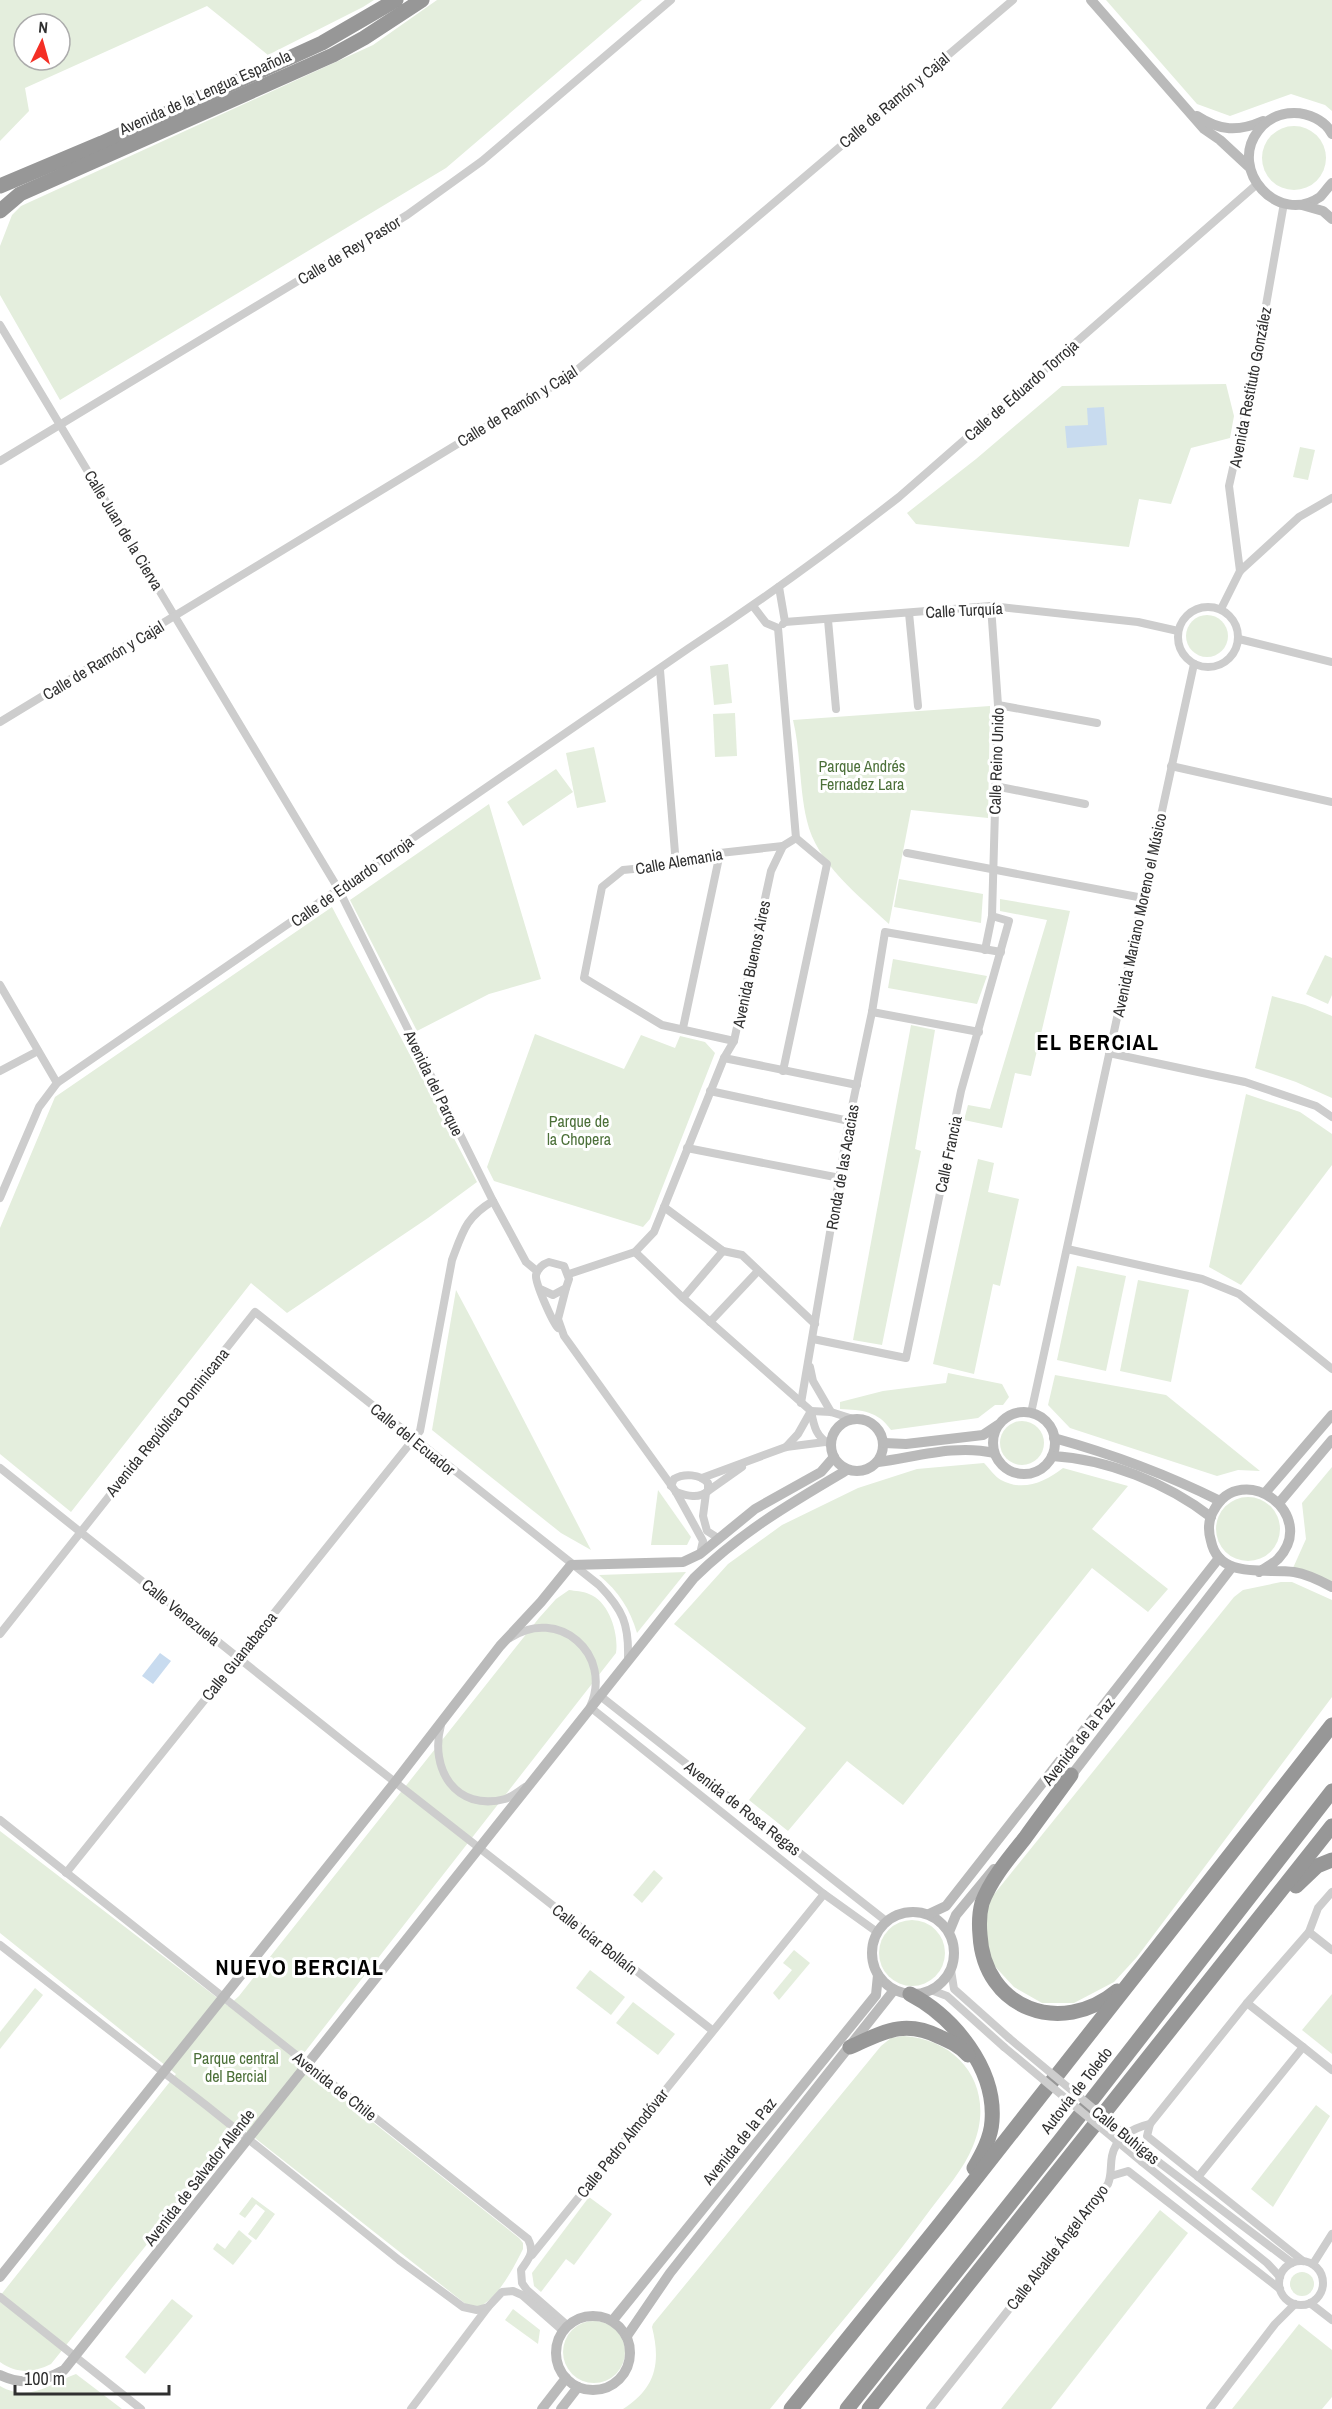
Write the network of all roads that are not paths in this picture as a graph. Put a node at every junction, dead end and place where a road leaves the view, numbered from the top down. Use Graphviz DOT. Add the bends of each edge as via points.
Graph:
graph roads {
  1 [pos="396,0"];
  2 [pos="422,0"];
  3 [pos="671,0"];
  4 [pos="1013,0"];
  5 [pos="1091,0"];
  6 [pos="1187,110"];
  7 [pos="1275,117"];
  8 [pos="1332,134"];
  9 [pos="1248,166"];
  10 [pos="1332,183"];
  11 [pos="1256,185"];
  12 [pos="0,186"];
  13 [pos="1284,203"];
  14 [pos="1298,204"];
  15 [pos="0,211"];
  16 [pos="1332,219"];
  17 [pos="0,325"];
  18 [pos="60,424"];
  19 [pos="0,461"];
  20 [pos="1332,498"];
  21 [pos="1240,571"];
  22 [pos="779,587"];
  23 [pos="753,606"];
  24 [pos="991,606"];
  25 [pos="1221,609"];
  26 [pos="909,613"];
  27 [pos="176,617"];
  28 [pos="828,620"];
  29 [pos="781,625"];
  30 [pos="1178,631"];
  31 [pos="1239,639"];
  32 [pos="1332,662"];
  33 [pos="1194,664"];
  34 [pos="660,670"];
  35 [pos="998,705"];
  36 [pos="918,706"];
  37 [pos="836,709"];
  38 [pos="0,722"];
  39 [pos="1097,723"];
  40 [pos="1171,765"];
  41 [pos="995,786"];
  42 [pos="1332,802"];
  43 [pos="1085,804"];
  44 [pos="796,838"];
  45 [pos="783,846"];
  46 [pos="720,853"];
  47 [pos="907,853"];
  48 [pos="676,865"];
  49 [pos="993,869"];
  50 [pos="339,890"];
  51 [pos="1143,898"];
  52 [pos="992,916"];
  53 [pos="985,950"];
  54 [pos="1001,952"];
  55 [pos="0,985"];
  56 [pos="872,1012"];
  57 [pos="683,1028"];
  58 [pos="979,1032"];
  59 [pos="735,1041"];
  60 [pos="38,1051"];
  61 [pos="1109,1053"];
  62 [pos="724,1058"];
  63 [pos="0,1071"];
  64 [pos="783,1071"];
  65 [pos="57,1083"];
  66 [pos="857,1085"];
  67 [pos="710,1091"];
  68 [pos="1332,1117"];
  69 [pos="849,1121"];
  70 [pos="687,1148"];
  71 [pos="840,1178"];
  72 [pos="0,1198"];
  73 [pos="493,1201"];
  74 [pos="664,1208"];
  75 [pos="1067,1249"];
  76 [pos="723,1251"];
  77 [pos="635,1252"];
  78 [pos="537,1271"];
  79 [pos="758,1271"];
  80 [pos="569,1274"];
  81 [pos="566,1288"];
  82 [pos="540,1289"];
  83 [pos="683,1298"];
  84 [pos="255,1312"];
  85 [pos="710,1322"];
  86 [pos="815,1324"];
  87 [pos="564,1336"];
  88 [pos="813,1339"];
  89 [pos="809,1361"];
  90 [pos="1332,1369"];
  91 [pos="801,1402"];
  92 [pos="812,1411"];
  93 [pos="831,1412"];
  94 [pos="1031,1413"];
  95 [pos="1332,1415"];
  96 [pos="853,1419"];
  97 [pos="998,1425"];
  98 [pos="1054,1438"];
  99 [pos="412,1439"];
  100 [pos="1332,1440"];
  101 [pos="884,1443"];
  102 [pos="828,1444"];
  103 [pos="786,1448"];
  104 [pos="994,1453"];
  105 [pos="1052,1456"];
  106 [pos="650,1457"];
  107 [pos="834,1457"];
  108 [pos="750,1462"];
  109 [pos="878,1462"];
  110 [pos="0,1468"];
  111 [pos="847,1470"];
  112 [pos="680,1476"];
  113 [pos="702,1478"];
  114 [pos="674,1489"];
  115 [pos="707,1492"];
  116 [pos="1264,1493"];
  117 [pos="1221,1501"];
  118 [pos="1279,1503"];
  119 [pos="1210,1517"];
  120 [pos="80,1532"];
  121 [pos="718,1538"];
  122 [pos="700,1554"];
  123 [pos="1219,1558"];
  124 [pos="571,1565"];
  125 [pos="1232,1567"];
  126 [pos="1259,1572"];
  127 [pos="1332,1587"];
  128 [pos="0,1634"];
  129 [pos="500,1646"];
  130 [pos="237,1658"];
  131 [pos="628,1658"];
  132 [pos="599,1695"];
  133 [pos="590,1707"];
  134 [pos="442,1722"];
  135 [pos="1332,1725"];
  136 [pos="1071,1775"];
  137 [pos="395,1782"];
  138 [pos="528,1785"];
  139 [pos="1332,1791"];
  140 [pos="0,1820"];
  141 [pos="1332,1826"];
  142 [pos="479,1847"];
  143 [pos="1332,1860"];
  144 [pos="66,1873"];
  145 [pos="1332,1893"];
  146 [pos="824,1894"];
  147 [pos="929,1914"];
  148 [pos="886,1921"];
  149 [pos="1257,1923"];
  150 [pos="877,1932"];
  151 [pos="949,1932"];
  152 [pos="1309,1932"];
  153 [pos="1332,1950"];
  154 [pos="2,1951"];
  155 [pos="1141,1969"];
  156 [pos="951,1970"];
  157 [pos="878,1976"];
  158 [pos="894,1990"];
  159 [pos="931,1990"];
  160 [pos="910,1994"];
  161 [pos="224,1997"];
  162 [pos="1247,2003"];
  163 [pos="712,2030"];
  164 [pos="850,2047"];
  165 [pos="1303,2047"];
  166 [pos="307,2064"];
  167 [pos="979,2065"];
  168 [pos="1332,2070"];
  169 [pos="163,2072"];
  170 [pos="1150,2124"];
  171 [pos="248,2139"];
  172 [pos="1111,2176"];
  173 [pos="1198,2177"];
  174 [pos="940,2224"];
  175 [pos="1332,2234"];
  176 [pos="528,2239"];
  177 [pos="544,2240"];
  178 [pos="531,2255"];
  179 [pos="1303,2261"];
  180 [pos="1292,2263"];
  181 [pos="1313,2264"];
  182 [pos="0,2277"];
  183 [pos="1280,2277"];
  184 [pos="1280,2289"];
  185 [pos="1322,2289"];
  186 [pos="1332,2295"];
  187 [pos="0,2296"];
  188 [pos="1286,2298"];
  189 [pos="1310,2303"];
  190 [pos="1295,2304"];
  191 [pos="488,2307"];
  192 [pos="477,2310"];
  193 [pos="613,2320"];
  194 [pos="1279,2320"];
  195 [pos="1332,2320"];
  196 [pos="476,2322"];
  197 [pos="565,2328"];
  198 [pos="627,2336"];
  199 [pos="76,2356"];
  200 [pos="0,2375"];
  201 [pos="566,2378"];
  202 [pos="578,2387"];
  203 [pos="141,2409"];
  204 [pos="411,2409"];
  205 [pos="542,2409"];
  206 [pos="561,2409"];
  207 [pos="791,2409"];
  208 [pos="847,2409"];
  209 [pos="869,2409"];
  210 [pos="930,2409"];
  211 [pos="1210,2409"];
  1 -- 12 [label="highway, Avenida de la Lengua Española" via="312,48"];
  2 -- 15 [label="highway, Avenida de la Lengua Española" via="333,55 20,194"];
  3 -- 18 [label="street, Calle de Rey Pastor" via="482,161 407,215"];
  4 -- 27 [label="street, Calle de Ramón y Cajal" via="571,375"];
  5 -- 6 [label="street"];
  6 -- 7 [label="street" via="1228,129 1247,128"];
  6 -- 9 [label="street"];
  7 -- 8 [label="street" via="1301,113 1317,118"];
  7 -- 9 [label="street" via="1253,136"];
  9 -- 11 [label="street"];
  10 -- 14 [label="street" via="1320,196"];
  11 -- 13 [label="street" via="1270,198"];
  11 -- 22 [label="street, Calle de Eduardo Torroja" via="899,497"];
  13 -- 14 [label="street"];
  13 -- 21 [label="street, Avenida Restituto González" via="1253,379 1229,486"];
  14 -- 16 [label="street" via="1316,208"];
  17 -- 18 [label="street, Calle Juan de la Cierva"];
  18 -- 19 [label="street, Calle de Rey Pastor"];
  18 -- 27 [label="street, Calle Juan de la Cierva"];
  20 -- 21 [label="street" via="1299,517"];
  21 -- 25 [label="street"];
  22 -- 23 [label="street, Calle de Eduardo Torroja"];
  22 -- 29 [label="street"];
  23 -- 29 [label="street" via="766,623"];
  23 -- 34 [label="street, Calle de Eduardo Torroja"];
  24 -- 26 [label="street, Calle Turquía"];
  24 -- 30 [label="street, Calle Turquía" via="1138,621"];
  24 -- 35 [label="street, Calle Reino Unido"];
  25 -- 30 [label="street" via="1197,608 1188,614"];
  25 -- 31 [label="street" via="1238,628"];
  26 -- 28 [label="street, Calle Turquía"];
  26 -- 36 [label="street"];
  27 -- 38 [label="street, Calle de Ramón y Cajal"];
  27 -- 50 [label="street, Calle Juan de la Cierva"];
  28 -- 29 [label="street, Calle Turquía"];
  28 -- 37 [label="street"];
  29 -- 44 [label="street"];
  30 -- 33 [label="street" via="1180,651"];
  31 -- 32 [label="street"];
  31 -- 33 [label="street" via="1233,656 1225,663 1214,667"];
  33 -- 40 [label="street, Avenida Mariano Moreno el Músico"];
  34 -- 48 [label="street"];
  34 -- 50 [label="street, Calle de Eduardo Torroja"];
  35 -- 39 [label="street"];
  35 -- 41 [label="street, Calle Reino Unido"];
  40 -- 42 [label="street"];
  40 -- 51 [label="street, Avenida Mariano Moreno el Músico"];
  41 -- 43 [label="street"];
  41 -- 49 [label="street, Calle Reino Unido"];
  44 -- 45 [label="street"];
  44 -- 64 [label="street" via="827,864"];
  45 -- 46 [label="street, Calle Alemania"];
  45 -- 59 [label="street, Avenida Buenos Aires" via="771,871"];
  46 -- 48 [label="street, Calle Alemania"];
  46 -- 57 [label="street"];
  47 -- 49 [label="street"];
  48 -- 57 [label="street, Calle Alemania" via="623,870 602,886 584,978 662,1025"];
  49 -- 51 [label="street"];
  49 -- 52 [label="street, Calle Reino Unido"];
  50 -- 65 [label="street, Calle de Eduardo Torroja"];
  50 -- 73 [label="street, Avenida del Parque"];
  51 -- 61 [label="street, Avenida Mariano Moreno el Músico"];
  52 -- 53 [label="street, Calle Reino Unido"];
  52 -- 54 [label="street, Calle Francia" via="1009,921"];
  53 -- 54 [label="street"];
  53 -- 56 [label="street, Ronda de las Acacias" via="885,932"];
  54 -- 58 [label="street, Calle Francia"];
  55 -- 60 [label="street"];
  56 -- 58 [label="street"];
  56 -- 66 [label="street, Ronda de las Acacias"];
  57 -- 59 [label="street"];
  58 -- 88 [label="street, Calle Francia" via="960,1091 906,1358"];
  59 -- 62 [label="street, Avenida Buenos Aires"];
  60 -- 63 [label="street"];
  60 -- 65 [label="street"];
  61 -- 68 [label="street" via="1245,1082 1316,1106"];
  61 -- 75 [label="street, Avenida Mariano Moreno el Músico"];
  62 -- 64 [label="street"];
  62 -- 67 [label="street, Avenida Buenos Aires"];
  64 -- 66 [label="street"];
  65 -- 72 [label="street, Calle de Eduardo Torroja" via="39,1107"];
  66 -- 69 [label="street, Ronda de las Acacias"];
  67 -- 69 [label="street"];
  67 -- 70 [label="street, Avenida Buenos Aires"];
  69 -- 71 [label="street, Ronda de las Acacias"];
  70 -- 71 [label="street"];
  70 -- 74 [label="street, Avenida Buenos Aires"];
  71 -- 86 [label="street, Ronda de las Acacias"];
  73 -- 78 [label="street, Avenida del Parque" via="526,1262"];
  73 -- 99 [label="street, Calle Guanabacoa" via="473,1213 452,1260 420,1431"];
  74 -- 76 [label="street"];
  74 -- 77 [label="street, Avenida Buenos Aires" via="654,1232"];
  75 -- 90 [label="street" via="1202,1279 1239,1294"];
  75 -- 94 [label="street, Avenida Mariano Moreno el Músico"];
  76 -- 79 [label="street" via="742,1254"];
  76 -- 83 [label="street"];
  77 -- 80 [label="street, Avenida Buenos Aires"];
  77 -- 83 [label="street"];
  78 -- 80 [label="street" via="554,1262 564,1266"];
  78 -- 82 [label="street"];
  79 -- 85 [label="street"];
  79 -- 86 [label="street"];
  80 -- 81 [label="street"];
  81 -- 82 [label="street" via="553,1294"];
  81 -- 87 [label="street" via="558,1318"];
  82 -- 87 [label="street"];
  83 -- 85 [label="street"];
  84 -- 99 [label="street, Calle del Ecuador"];
  84 -- 120 [label="street, Avenida República Dominicana"];
  85 -- 91 [label="street"];
  86 -- 88 [label="street, Ronda de las Acacias"];
  87 -- 106 [label="street"];
  88 -- 89 [label="street, Ronda de las Acacias"];
  89 -- 91 [label="street, Ronda de las Acacias"];
  89 -- 93 [label="street" via="813,1381"];
  91 -- 92 [label="street"];
  92 -- 93 [label="street"];
  92 -- 102 [label="street" via="814,1429"];
  92 -- 103 [label="street"];
  93 -- 96 [label="street"];
  94 -- 97 [label="street" via="1006,1416"];
  94 -- 98 [label="street" via="1046,1420"];
  95 -- 116 [label="street"];
  96 -- 101 [label="street" via="871,1423"];
  96 -- 102 [label="street" via="837,1428"];
  97 -- 101 [label="street" via="983,1435"];
  97 -- 104 [label="street"];
  98 -- 105 [label="street"];
  98 -- 117 [label="street" via="1172,1477"];
  99 -- 124 [label="street, Calle del Ecuador"];
  99 -- 130 [label="street, Calle Guanabacoa"];
  100 -- 118 [label="street"];
  101 -- 109 [label="street"];
  102 -- 103 [label="street"];
  102 -- 107 [label="street"];
  103 -- 108 [label="street"];
  104 -- 105 [label="street" via="1013,1472 1028,1473 1043,1468"];
  104 -- 109 [label="street" via="980,1449 931,1452"];
  105 -- 119 [label="street" via="1095,1462 1156,1484"];
  106 -- 112 [label="street"];
  106 -- 114 [label="street"];
  107 -- 111 [label="street"];
  107 -- 121 [label="street" via="821,1472 755,1509"];
  108 -- 113 [label="street"];
  108 -- 115 [label="street"];
  109 -- 111 [label="street" via="867,1470"];
  110 -- 120 [label="street, Calle Venezuela"];
  111 -- 131 [label="street, Avenida de Salvador Allende" via="756,1524 719,1553"];
  112 -- 113 [label="street"];
  112 -- 114 [label="street" via="674,1479"];
  113 -- 115 [label="street" via="708,1483"];
  114 -- 115 [label="street" via="695,1496"];
  114 -- 122 [label="street" via="703,1541"];
  115 -- 121 [label="street" via="703,1516 707,1531"];
  116 -- 117 [label="street" via="1249,1490"];
  116 -- 118 [label="street"];
  117 -- 119 [label="street"];
  118 -- 126 [label="street" via="1288,1516 1290,1532 1286,1547 1277,1560"];
  119 -- 123 [label="street" via="1211,1546"];
  120 -- 128 [label="street, Avenida República Dominicana"];
  120 -- 130 [label="street, Calle Venezuela"];
  121 -- 122 [label="street"];
  122 -- 124 [label="street" via="683,1562"];
  123 -- 125 [label="street"];
  123 -- 147 [label="street, Avenida de la Paz" via="946,1906"];
  124 -- 129 [label="street, Avenida de Salvador Allende"];
  124 -- 131 [label="street, Calle del Ecuador" via="618,1605 628,1634"];
  125 -- 126 [label="street"];
  125 -- 136 [label="street, Avenida de la Paz"];
  126 -- 127 [label="street" via="1296,1573"];
  129 -- 133 [label="street, Avenida de Salvador Allende" via="535,1628 556,1629 575,1639 588,1652 595,1668 596,1688"];
  129 -- 134 [label="street, Avenida de Salvador Allende"];
  130 -- 137 [label="street, Calle Venezuela"];
  130 -- 144 [label="street, Calle Guanabacoa"];
  131 -- 132 [label="street, Avenida de Salvador Allende"];
  132 -- 133 [label="street, Avenida de Salvador Allende"];
  132 -- 148 [label="street, Avenida de Rosa Regas"];
  133 -- 138 [label="street, Avenida de Salvador Allende"];
  133 -- 146 [label="street, Avenida de Rosa Regas"];
  134 -- 137 [label="street, Avenida de Salvador Allende"];
  134 -- 138 [label="street, Avenida de Salvador Allende" via="436,1750 439,1763 443,1775 461,1793 486,1801 502,1799"];
  135 -- 155 [label="highway"];
  136 -- 151 [label="street, Avenida de la Paz" via="956,1915"];
  136 -- 155 [label="highway" via="999,1871 982,1902 980,1948 989,1974 1024,2007 1054,2015 1100,2004"];
  137 -- 142 [label="street"];
  137 -- 161 [label="street, Avenida de Salvador Allende"];
  138 -- 142 [label="street, Avenida de Salvador Allende"];
  139 -- 208 [label="highway, Autovía de Toledo"];
  140 -- 144 [label="street, Avenida de Chile"];
  141 -- 149 [label="highway"];
  142 -- 163 [label="street, Calle Icíar Bollaín"];
  142 -- 166 [label="street, Avenida de Salvador Allende"];
  143 -- 149 [label="highway" via="1317,1866"];
  144 -- 161 [label="street, Avenida de Chile"];
  145 -- 152 [label="street, Calle Alcalde Ángel Arroyo" via="1318,1908"];
  146 -- 150 [label="street, Avenida de Rosa Regas"];
  146 -- 163 [label="street, Calle Pedro Almodóvar"];
  147 -- 148 [label="street" via="900,1913"];
  147 -- 151 [label="street"];
  148 -- 150 [label="street"];
  149 -- 209 [label="highway"];
  150 -- 157 [label="street" via="872,1948"];
  151 -- 156 [label="street" via="954,1957"];
  152 -- 153 [label="street"];
  152 -- 162 [label="street, Calle Alcalde Ángel Arroyo"];
  154 -- 169 [label="street"];
  155 -- 174 [label="highway"];
  156 -- 159 [label="street"];
  156 -- 180 [label="street, Calle Buhigas, bridge" via="954,1989 1009,2038 1148,2154"];
  157 -- 158 [label="street"];
  157 -- 193 [label="street, Avenida de la Paz" via="876,1995"];
  158 -- 160 [label="street"];
  158 -- 164 [label="street, Avenida de la Paz"];
  159 -- 160 [label="street"];
  159 -- 183 [label="street, Calle Buhigas, bridge" via="947,1996"];
  160 -- 167 [label="highway" via="943,2016"];
  161 -- 166 [label="street, Avenida de Chile"];
  161 -- 169 [label="street, Avenida de Salvador Allende"];
  162 -- 165 [label="street"];
  162 -- 170 [label="street, Calle Alcalde Ángel Arroyo"];
  163 -- 177 [label="street, Calle Pedro Almodóvar"];
  164 -- 167 [label="highway" via="890,2029 908,2027 926,2030 961,2047"];
  164 -- 198 [label="street, Avenida de la Paz" via="670,2273"];
  165 -- 168 [label="street"];
  165 -- 173 [label="street"];
  166 -- 171 [label="street, Avenida de Salvador Allende"];
  166 -- 176 [label="street, Avenida de Chile"];
  167 -- 174 [label="highway" via="992,2104 988,2139"];
  169 -- 171 [label="street"];
  169 -- 182 [label="street, Avenida de Salvador Allende"];
  170 -- 172 [label="street, Calle Alcalde Ángel Arroyo" via="1121,2138 1112,2155"];
  170 -- 173 [label="street" via="1147,2136"];
  171 -- 192 [label="street" via="399,2260 464,2307"];
  171 -- 199 [label="street, Avenida de Salvador Allende"];
  172 -- 184 [label="street" via="1128,2171"];
  172 -- 210 [label="street, Calle Alcalde Ángel Arroyo" via="1049,2261"];
  173 -- 179 [label="street"];
  174 -- 207 [label="highway"];
  175 -- 181 [label="street"];
  176 -- 177 [label="street"];
  176 -- 178 [label="street"];
  177 -- 178 [label="street, Calle Pedro Almodóvar"];
  178 -- 197 [label="street" via="521,2270 522,2283"];
  179 -- 180 [label="street"];
  179 -- 181 [label="street"];
  180 -- 183 [label="street"];
  181 -- 185 [label="street" via="1322,2274"];
  183 -- 184 [label="street"];
  184 -- 188 [label="street"];
  185 -- 186 [label="street"];
  185 -- 189 [label="street"];
  187 -- 199 [label="street"];
  188 -- 190 [label="street"];
  188 -- 194 [label="street"];
  189 -- 190 [label="street"];
  189 -- 195 [label="street"];
  190 -- 194 [label="street"];
  191 -- 192 [label="street"];
  191 -- 196 [label="street"];
  191 -- 197 [label="street" via="502,2292 513,2291"];
  192 -- 196 [label="street"];
  193 -- 197 [label="street" via="592,2315 580,2317"];
  193 -- 198 [label="street"];
  194 -- 211 [label="street"];
  196 -- 204 [label="street"];
  197 -- 201 [label="street" via="557,2341 556,2353"];
  198 -- 202 [label="street" via="630,2360 619,2380 599,2390"];
  199 -- 200 [label="street, Avenida de Salvador Allende" via="64,2370 36,2383"];
  199 -- 203 [label="street"];
  201 -- 202 [label="street"];
  201 -- 205 [label="street"];
  202 -- 206 [label="street"];
}
